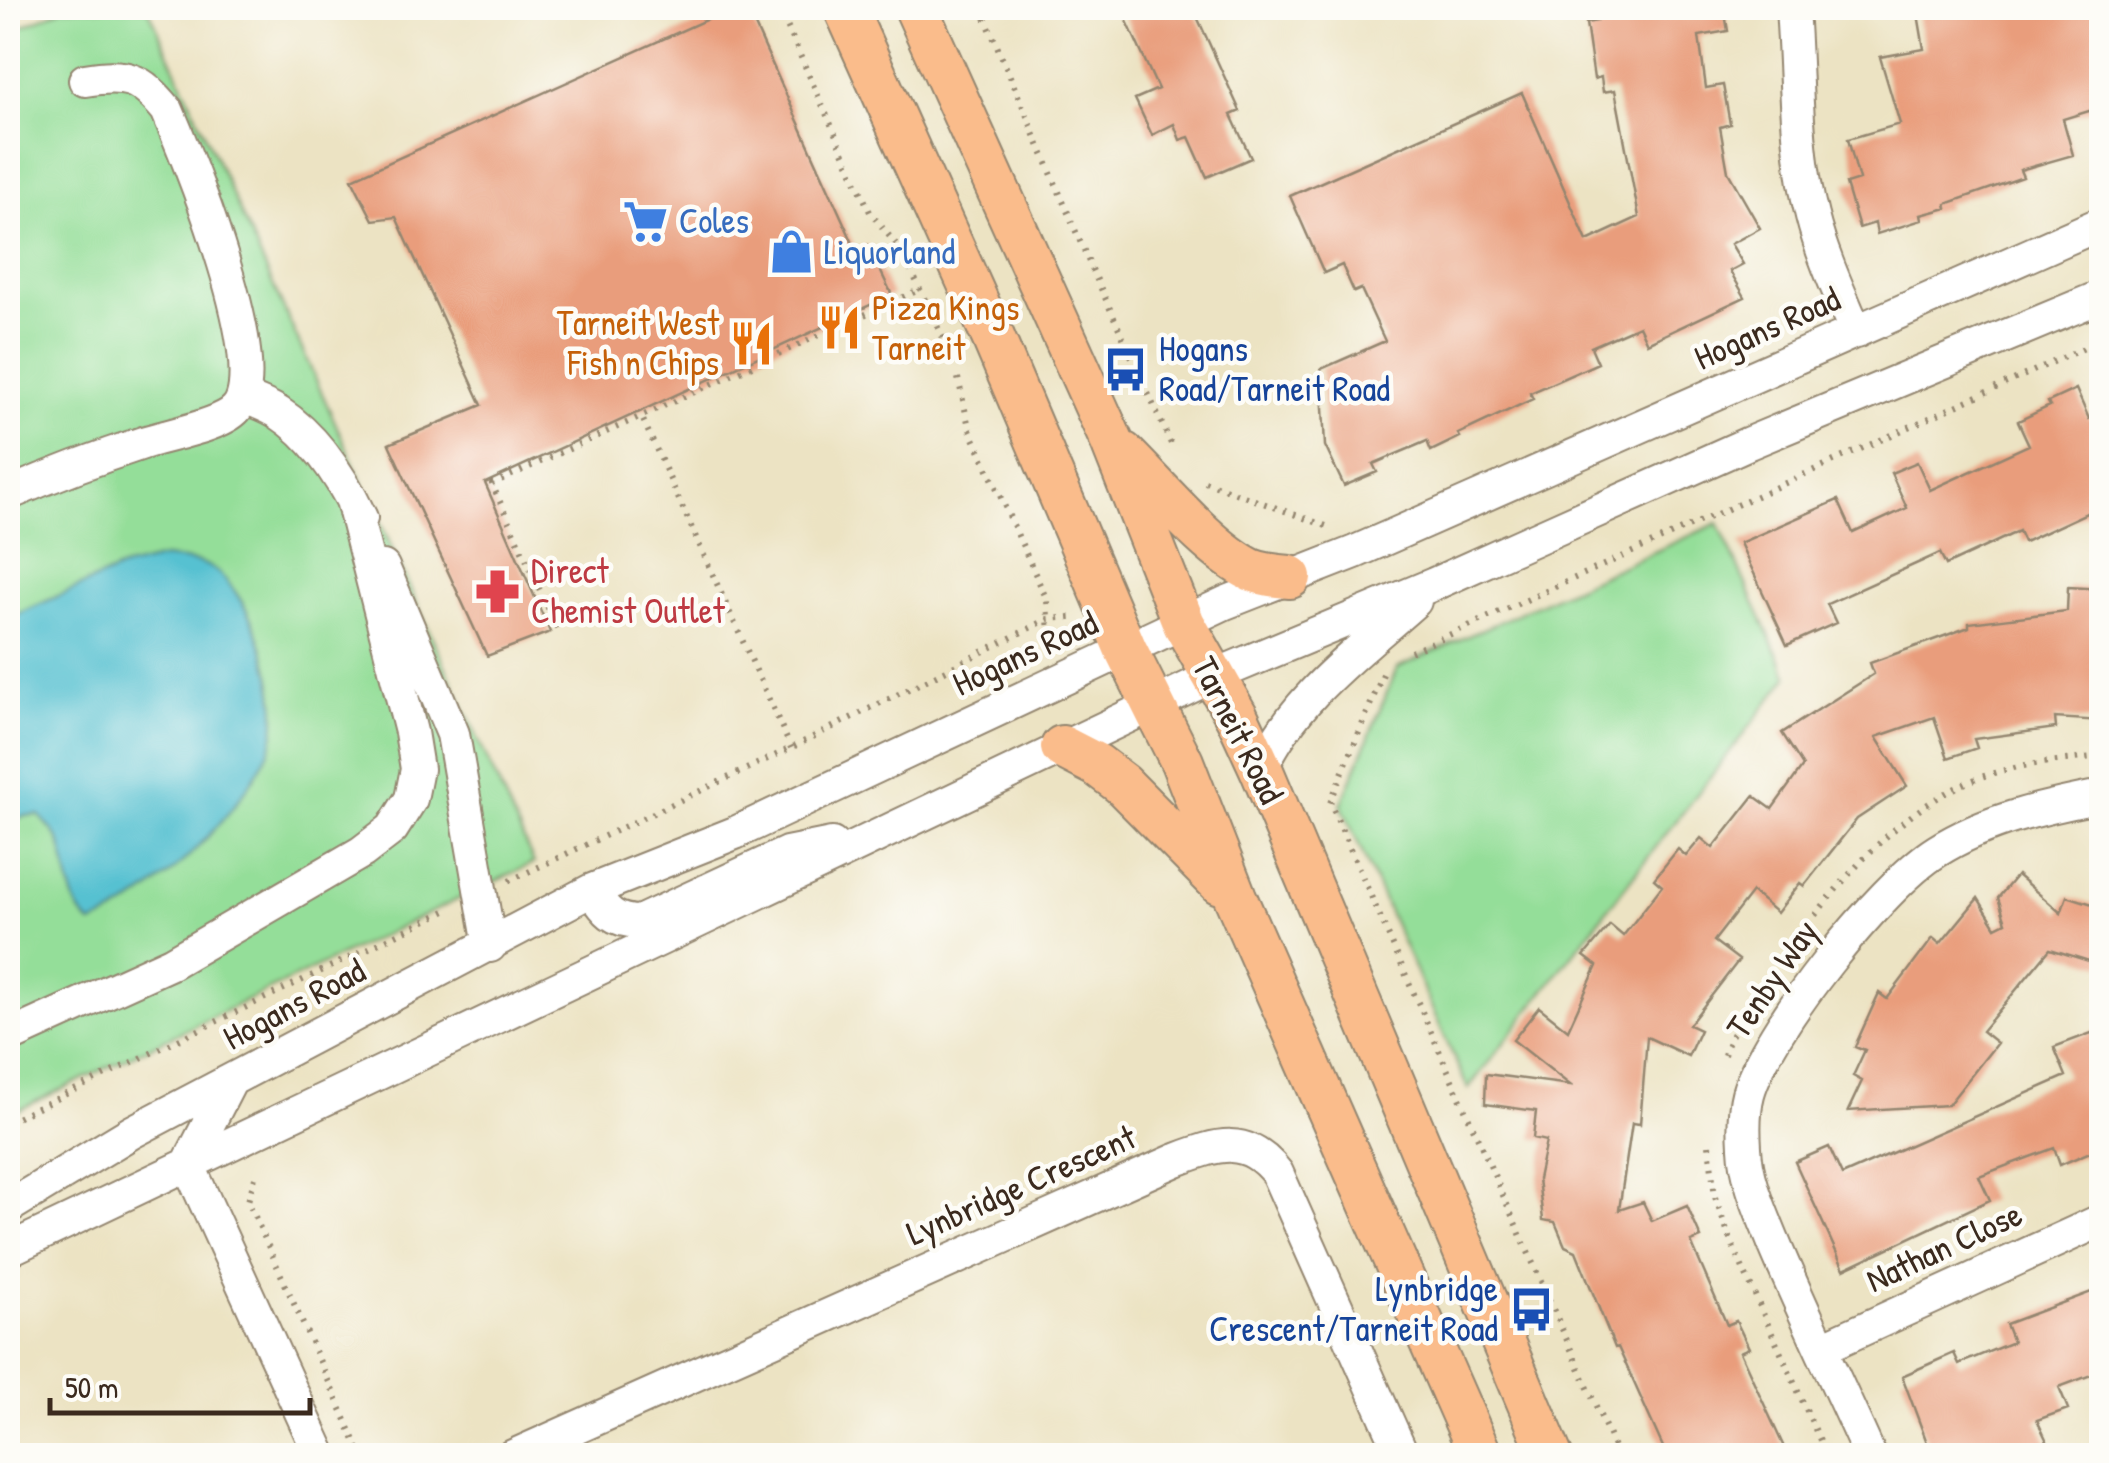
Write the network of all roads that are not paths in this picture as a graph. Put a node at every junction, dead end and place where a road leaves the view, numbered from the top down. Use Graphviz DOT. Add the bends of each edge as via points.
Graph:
graph roads {
  1 [pos="845,8"];
  2 [pos="916,8"];
  3 [pos="1792,8"];
  4 [pos="85,80"];
  5 [pos="2102,224"];
  6 [pos="2102,296"];
  7 [pos="1856,332"];
  8 [pos="244,396"];
  9 [pos="1112,442"];
  10 [pos="8,494"];
  11 [pos="352,500"];
  12 [pos="1290,577"];
  13 [pos="1434,584"];
  14 [pos="1184,624"];
  15 [pos="1126,650"];
  16 [pos="1211,677"];
  17 [pos="1153,705"];
  18 [pos="1062,747"];
  19 [pos="1262,769"];
  20 [pos="2102,796"];
  21 [pos="886,833"];
  22 [pos="592,890"];
  23 [pos="1235,897"];
  24 [pos="490,946"];
  25 [pos="8,1037"];
  26 [pos="228,1084"];
  27 [pos="188,1164"];
  28 [pos="8,1206"];
  29 [pos="2102,1220"];
  30 [pos="8,1250"];
  31 [pos="1822,1348"];
  32 [pos="321,1456"];
  33 [pos="513,1456"];
  34 [pos="1404,1456"];
  35 [pos="1481,1456"];
  36 [pos="1551,1456"];
  37 [pos="1870,1456"];
  1 -- 15 [label="main road, Tarneit Road"];
  2 -- 9 [label="main road, Tarneit Road"];
  3 -- 7 [label="street" via="1811,214"];
  4 -- 8 [label="street" via="133,79 167,110 238,305"];
  5 -- 7 [label="street, Hogans Road"];
  6 -- 13 [label="street"];
  7 -- 12 [label="street, Hogans Road"];
  8 -- 10 [label="street" via="236,410 217,420"];
  8 -- 11 [label="street" via="281,414 313,444"];
  9 -- 12 [label="main road" via="1212,542 1249,568"];
  9 -- 14 [label="main road, Tarneit Road"];
  11 -- 24 [label="street" via="453,734"];
  11 -- 25 [label="street" via="417,768 411,799 392,830 316,882 171,963"];
  12 -- 14 [label="street, Hogans Road"];
  13 -- 16 [label="street"];
  13 -- 19 [label="street" via="1299,707"];
  14 -- 15 [label="street, Hogans Road"];
  14 -- 16 [label="main road, Tarneit Road"];
  15 -- 17 [label="main road, Tarneit Road"];
  15 -- 22 [label="street, Hogans Road" via="735,833"];
  16 -- 17 [label="street"];
  16 -- 19 [label="main road, Tarneit Road"];
  17 -- 18 [label="street"];
  17 -- 23 [label="main road, Tarneit Road"];
  18 -- 21 [label="street"];
  18 -- 23 [label="main road" via="1122,784"];
  19 -- 36 [label="main road, Tarneit Road"];
  20 -- 31 [label="street, Tenby Way" via="2037,808 1936,851 1870,908 1760,1065 1747,1096 1744,1149 1754,1194"];
  21 -- 22 [label="street" via="787,853 639,922 606,913"];
  21 -- 27 [label="street"];
  22 -- 24 [label="street, Hogans Road"];
  23 -- 35 [label="main road, Tarneit Road"];
  24 -- 26 [label="street, Hogans Road"];
  26 -- 27 [label="street"];
  26 -- 28 [label="street, Hogans Road"];
  27 -- 30 [label="street"];
  27 -- 32 [label="street"];
  29 -- 31 [label="street, Nathan Close"];
  31 -- 37 [label="street, Tenby Way"];
  33 -- 34 [label="street, Lynbridge Crescent" via="1176,1160 1237,1145 1277,1173"];
}
